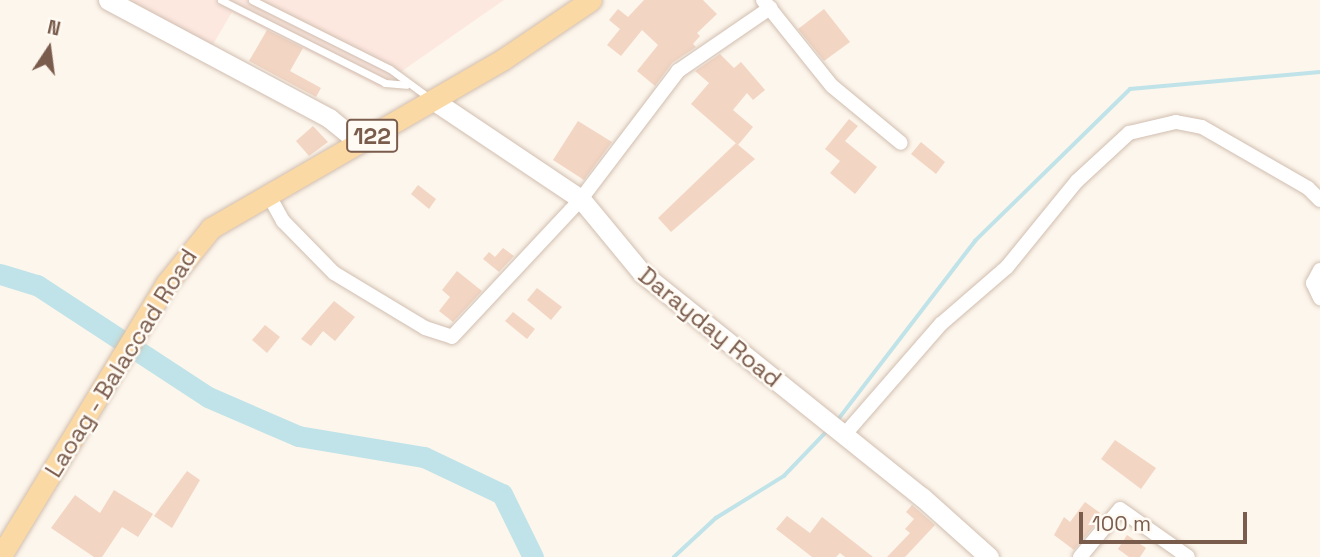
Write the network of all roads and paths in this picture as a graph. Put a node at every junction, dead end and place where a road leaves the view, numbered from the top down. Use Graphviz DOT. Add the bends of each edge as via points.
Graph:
graph roads {
  1 [pos="108,0"];
  2 [pos="221,0"];
  3 [pos="252,0"];
  4 [pos="591,0"];
  5 [pos="766,4"];
  6 [pos="407,85"];
  7 [pos="433,100"];
  8 [pos="360,143"];
  9 [pos="901,143"];
  10 [pos="268,194"];
  11 [pos="581,199"];
  12 [pos="1320,200"];
  13 [pos="1320,270"];
  14 [pos="1320,298"];
  15 [pos="842,432"];
  16 [pos="3,556"];
  17 [pos="989,557"];
  18 [pos="1080,557"];
  19 [pos="1188,557"];
  1 -- 8 [label="street" via="328,118"];
  2 -- 6 [label="lane" via="385,83"];
  3 -- 6 [label="lane" via="390,69"];
  4 -- 7 [label="main road, Laoag - Balaccad Road / 122" via="533,41"];
  5 -- 9 [label="street" via="832,86"];
  5 -- 11 [label="street" via="678,71"];
  6 -- 7 [label="lane"];
  7 -- 8 [label="main road, Laoag - Balaccad Road / 122"];
  7 -- 11 [label="street, Darayday Road"];
  8 -- 10 [label="main road, Laoag - Balaccad Road / 122"];
  10 -- 11 [label="street" via="284,221 334,273 446,337 466,325"];
  10 -- 16 [label="main road, Laoag - Balaccad Road / 122" via="211,228 166,284"];
  11 -- 15 [label="street, Darayday Road" via="631,264"];
  12 -- 15 [label="street" via="1308,188 1202,127 1152,124 1129,133 1077,181 1007,267 941,324"];
  13 -- 14 [label="street" via="1313,283"];
  15 -- 17 [label="street, Darayday Road"];
  18 -- 19 [label="street" via="1120,509"];
}
